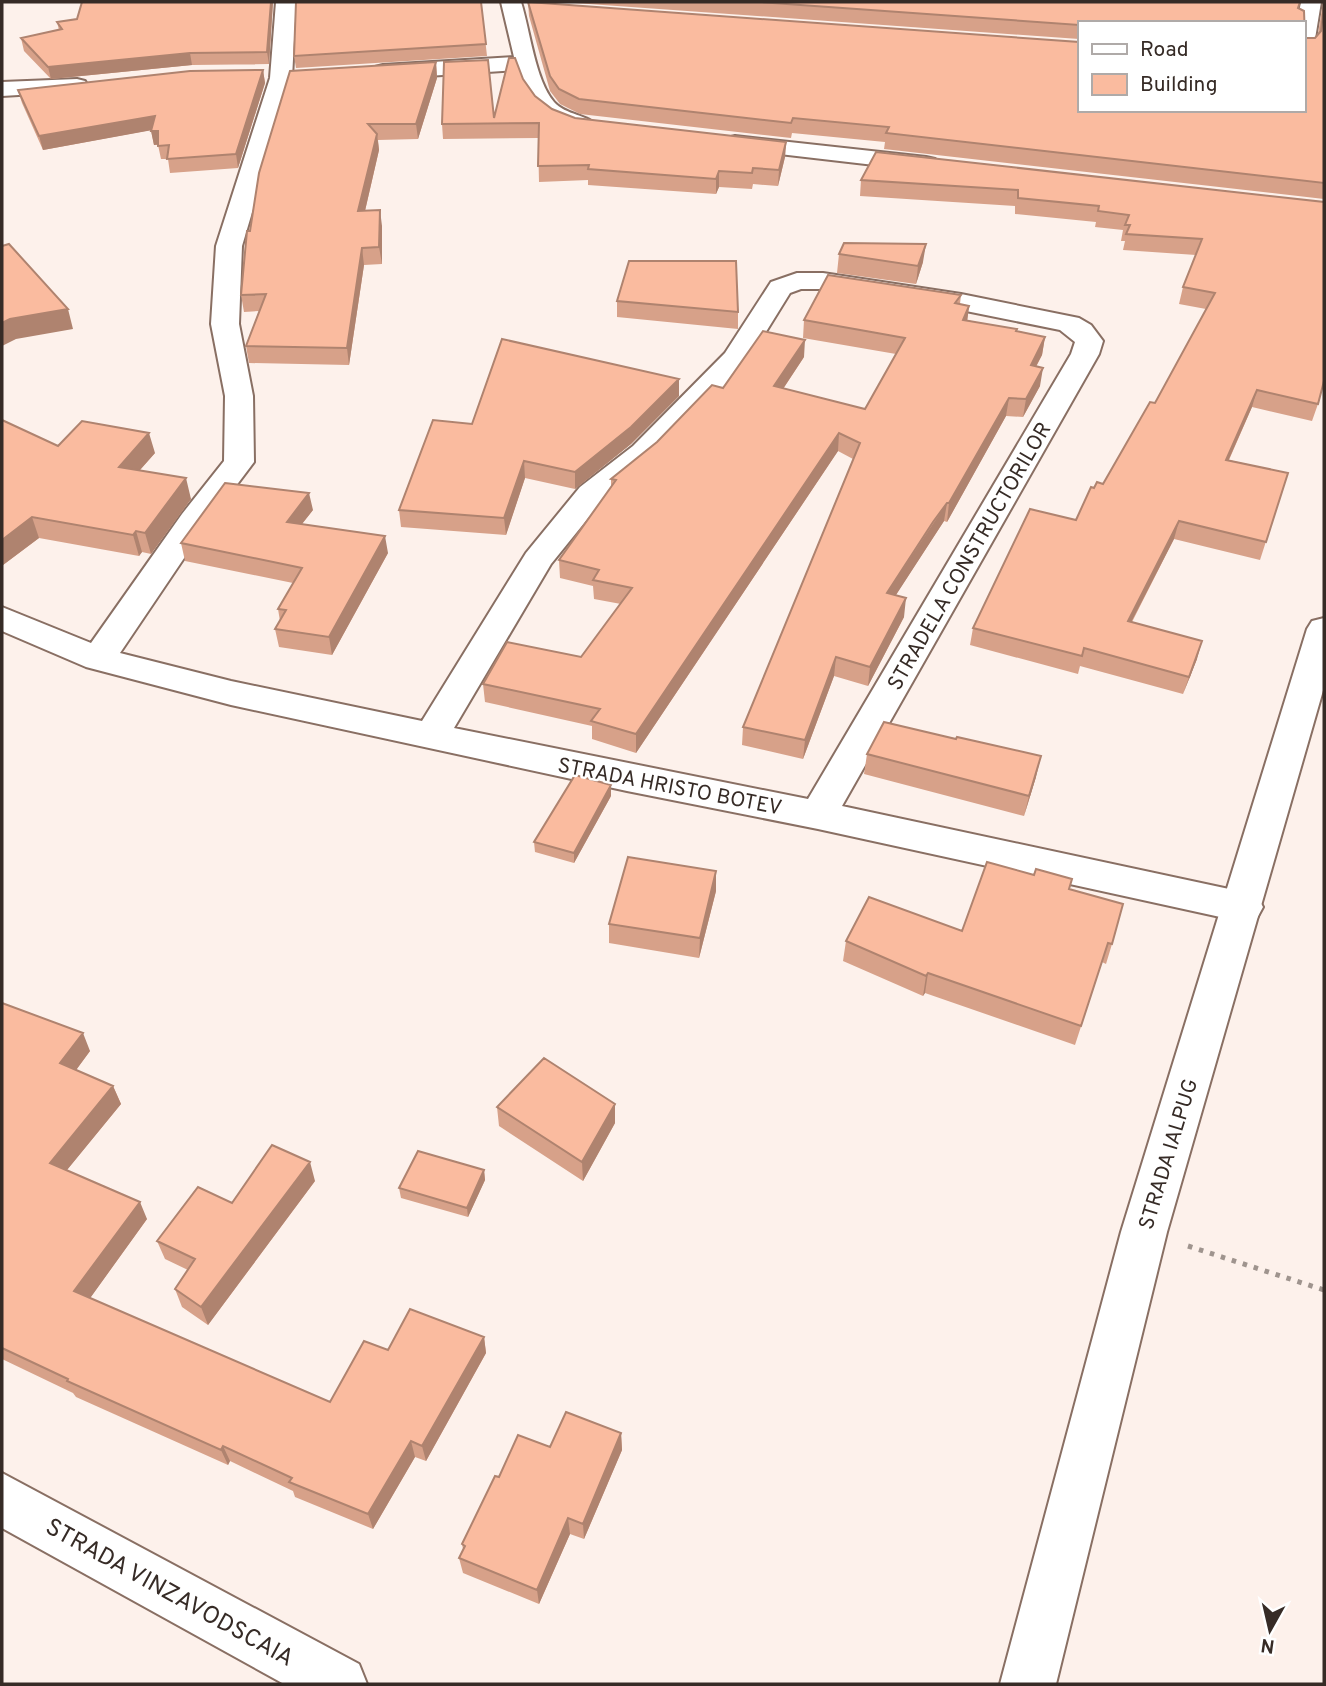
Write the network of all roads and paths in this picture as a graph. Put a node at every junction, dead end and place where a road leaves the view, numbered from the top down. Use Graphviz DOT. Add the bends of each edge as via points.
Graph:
graph roads {
  1 [pos="286,2"];
  2 [pos="1311,2"];
  3 [pos="512,4"];
  4 [pos="540,8"];
  5 [pos="1305,34"];
  6 [pos="527,63"];
  7 [pos="363,73"];
  8 [pos="101,83"];
  9 [pos="2,89"];
  10 [pos="610,130"];
  11 [pos="705,140"];
  12 [pos="952,167"];
  13 [pos="2,618"];
  14 [pos="1324,629"];
  15 [pos="99,659"];
  16 [pos="431,736"];
  17 [pos="818,815"];
  18 [pos="1243,907"];
  19 [pos="1144,1233"];
  20 [pos="1324,1290"];
  21 [pos="2,1499"];
  22 [pos="339,1684"];
  23 [pos="1028,1684"];
  1 -- 15 [label="street" via="282,75 229,246 225,324 239,396 239,461"];
  2 -- 5 [label="street"];
  3 -- 4 [label="street"];
  3 -- 6 [label="street"];
  6 -- 7 [label="street"];
  6 -- 10 [label="street" via="552,112 576,124"];
  8 -- 9 [label="street"];
  11 -- 12 [label="street"];
  13 -- 15 [label="street, STRADA HRISTO BOTEV"];
  14 -- 18 [label="street, STRADA IALPUG"];
  15 -- 16 [label="street, STRADA HRISTO BOTEV"];
  16 -- 17 [label="street, STRADA HRISTO BOTEV"];
  16 -- 17 [label="street, STRADELA CONSTRUCTORILOR" via="537,560 592,494 644,452 736,358 780,288 797,281 822,281 1069,324 1089,341 1085,354"];
  17 -- 18 [label="street, STRADA HRISTO BOTEV"];
  18 -- 19 [label="street, STRADA IALPUG"];
  19 -- 20 [label="path"];
  19 -- 23 [label="street, STRADA IALPUG"];
  21 -- 22 [label="street, STRADA VINZAVODSCAIA"];
}
